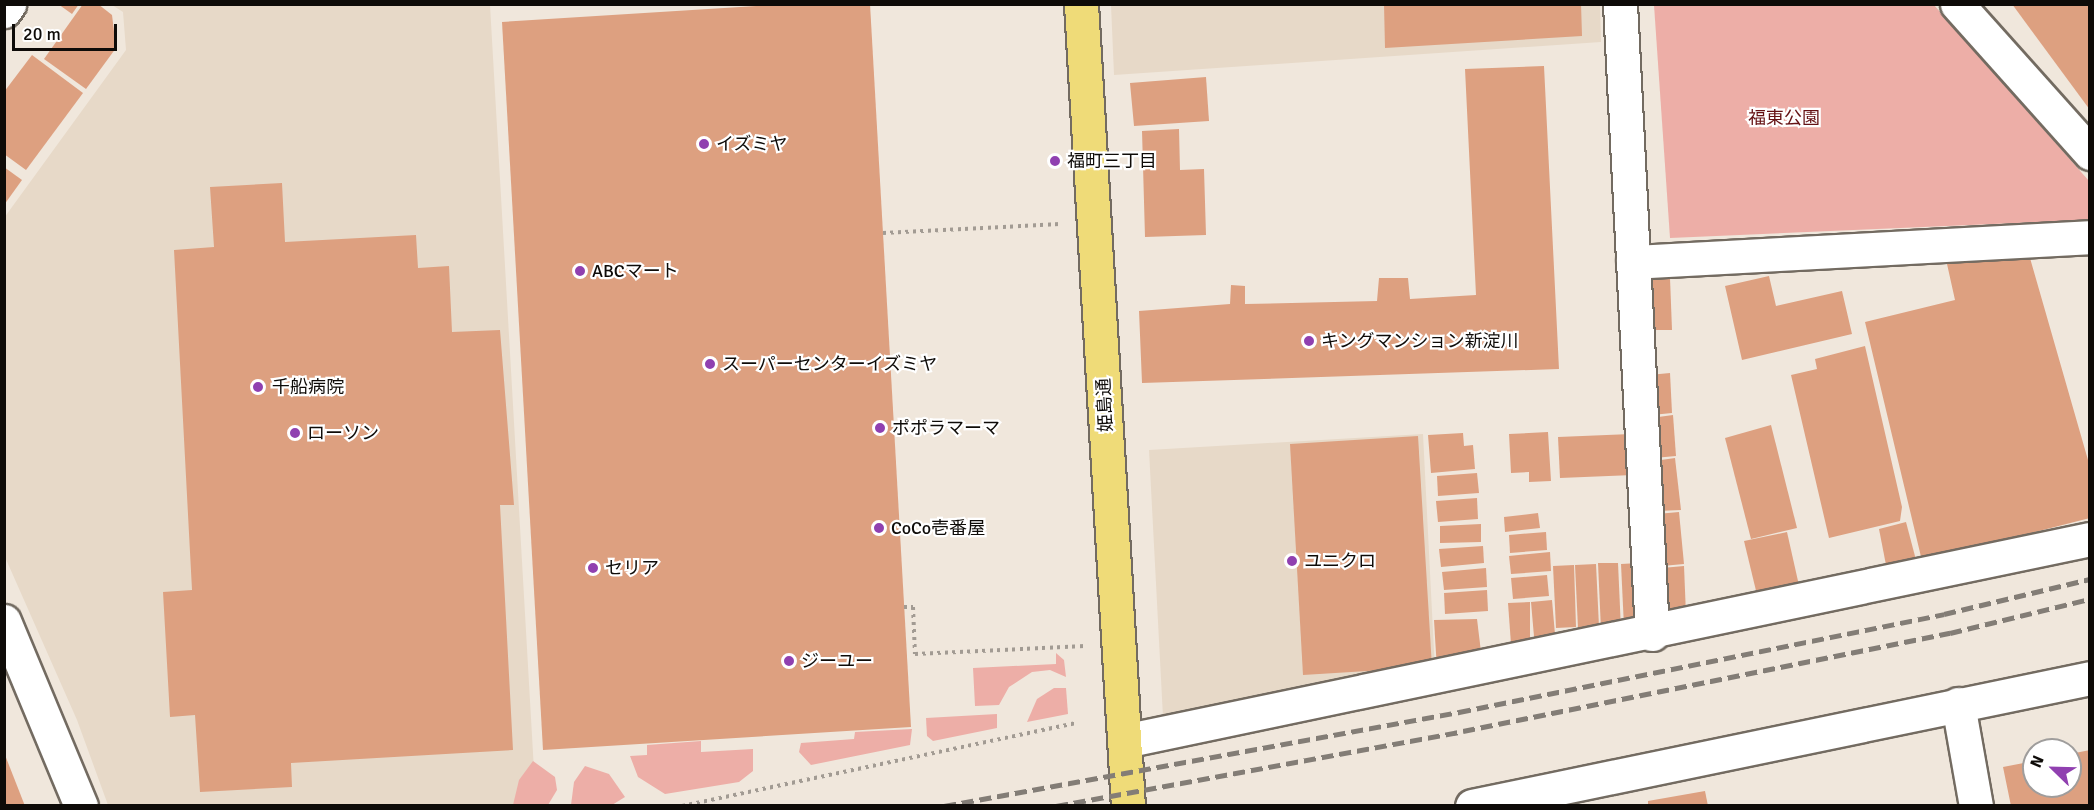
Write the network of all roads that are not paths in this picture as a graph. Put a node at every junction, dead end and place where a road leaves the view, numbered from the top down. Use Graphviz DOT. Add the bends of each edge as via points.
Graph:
graph roads {
  1 [pos="9,4"];
  2 [pos="1081,4"];
  3 [pos="1620,4"];
  4 [pos="1957,4"];
  5 [pos="4,11"];
  6 [pos="2090,153"];
  7 [pos="2090,237"];
  8 [pos="1633,262"];
  9 [pos="2090,539"];
  10 [pos="4,621"];
  11 [pos="1652,634"];
  12 [pos="2090,678"];
  13 [pos="1958,704"];
  14 [pos="1124,741"];
  15 [pos="81,806"];
  16 [pos="1128,806"];
  17 [pos="1472,806"];
  18 [pos="1976,806"];
  1 -- 5 [label="street"];
  2 -- 14 [label="main road, 姫島通"];
  3 -- 8 [label="street"];
  4 -- 6 [label="street"];
  7 -- 8 [label="street"];
  8 -- 11 [label="street"];
  9 -- 11 [label="street"];
  10 -- 15 [label="street"];
  11 -- 14 [label="street"];
  12 -- 13 [label="street"];
  13 -- 17 [label="street"];
  13 -- 18 [label="street"];
  14 -- 16 [label="main road, 姫島通"];
}
